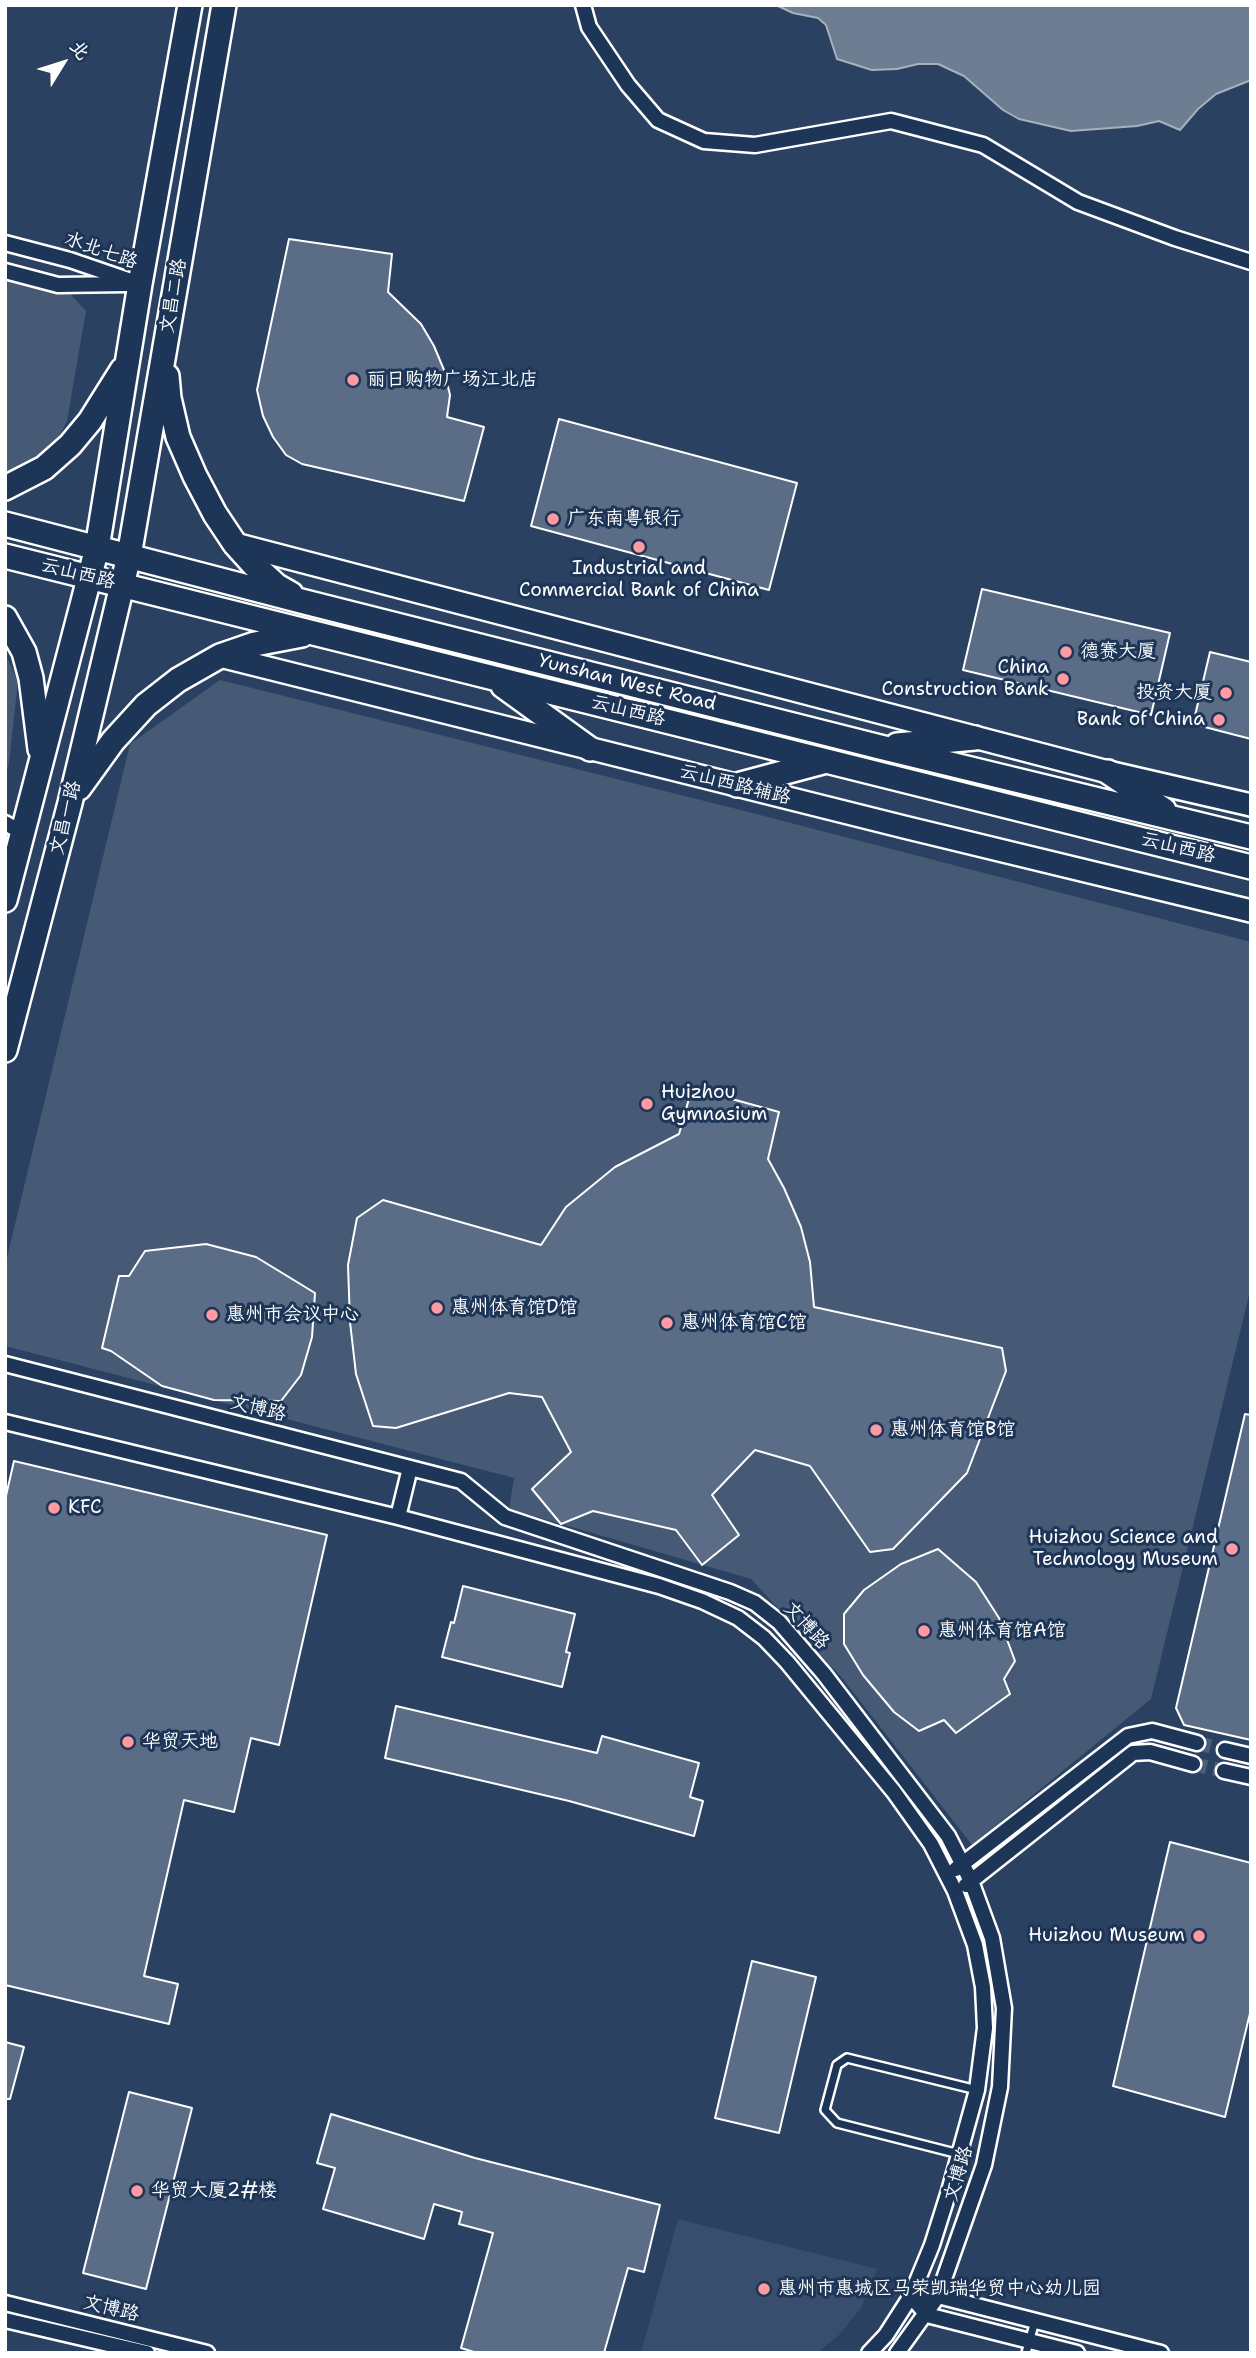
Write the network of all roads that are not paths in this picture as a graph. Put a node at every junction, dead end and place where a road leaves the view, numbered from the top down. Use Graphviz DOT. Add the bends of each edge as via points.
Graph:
graph roads {
  1 [pos="190,5"];
  2 [pos="224,5"];
  3 [pos="583,5"];
  4 [pos="5,243"];
  5 [pos="1251,262"];
  6 [pos="5,271"];
  7 [pos="140,284"];
  8 [pos="164,352"];
  9 [pos="129,358"];
  10 [pos="5,488"];
  11 [pos="5,524"];
  12 [pos="235,544"];
  13 [pos="97,548"];
  14 [pos="5,556"];
  15 [pos="129,556"];
  16 [pos="89,578"];
  17 [pos="123,586"];
  18 [pos="305,603"];
  19 [pos="5,618"];
  20 [pos="313,633"];
  21 [pos="220,656"];
  22 [pos="492,678"];
  23 [pos="975,738"];
  24 [pos="880,747"];
  25 [pos="590,749"];
  26 [pos="42,761"];
  27 [pos="826,761"];
  28 [pos="1108,772"];
  29 [pos="737,785"];
  30 [pos="70,803"];
  31 [pos="1251,805"];
  32 [pos="1178,820"];
  33 [pos="11,829"];
  34 [pos="1251,837"];
  35 [pos="1251,867"];
  36 [pos="5,900"];
  37 [pos="1251,911"];
  38 [pos="5,1050"];
  39 [pos="5,1364"];
  40 [pos="5,1422"];
  41 [pos="410,1468"];
  42 [pos="398,1517"];
  43 [pos="1197,1743"];
  44 [pos="1225,1750"];
  45 [pos="1251,1756"];
  46 [pos="1192,1764"];
  47 [pos="1224,1771"];
  48 [pos="1251,1777"];
  49 [pos="961,1864"];
  50 [pos="947,1876"];
  51 [pos="971,1881"];
  52 [pos="956,1891"];
  53 [pos="977,2090"];
  54 [pos="959,2154"];
  55 [pos="911,2296"];
  56 [pos="938,2296"];
  57 [pos="5,2303"];
  58 [pos="927,2315"];
  59 [pos="5,2320"];
  60 [pos="1035,2321"];
  61 [pos="1028,2347"];
  62 [pos="191,2351"];
  63 [pos="147,2353"];
  64 [pos="207,2353"];
  65 [pos="869,2353"];
  66 [pos="897,2353"];
  67 [pos="1077,2353"];
  68 [pos="1161,2353"];
  1 -- 7 [label="main road, 文昌二路"];
  2 -- 8 [label="main road, 文昌二路"];
  3 -- 5 [label="street" via="589,27 658,120 704,141 755,145 891,121 984,145 1078,202"];
  4 -- 7 [label="street, 水北七路"];
  6 -- 7 [label="street, 水北七路" via="58,285"];
  7 -- 9 [label="main road, 文昌二路"];
  8 -- 12 [label="main road" via="178,437 215,514"];
  8 -- 15 [label="main road, 文昌二路"];
  9 -- 10 [label="main road" via="70,445 44,468"];
  9 -- 13 [label="main road, 文昌二路"];
  11 -- 13 [label="main road, Yunshan West Road"];
  12 -- 18 [label="main road" via="277,586"];
  12 -- 23 [label="main road"];
  13 -- 15 [label="main road, Yunshan West Road"];
  13 -- 16 [label="main road, 文昌一路"];
  14 -- 16 [label="main road, 云山西路"];
  15 -- 17 [label="main road, 文昌二路"];
  15 -- 18 [label="main road, Yunshan West Road"];
  16 -- 17 [label="main road, 云山西路"];
  16 -- 26 [label="main road, 文昌一路"];
  17 -- 20 [label="main road, 云山西路"];
  17 -- 30 [label="main road, 文昌一路"];
  18 -- 24 [label="main road, Yunshan West Road"];
  19 -- 26 [label="main road" via="24,652 31,678"];
  20 -- 21 [label="main road"];
  20 -- 22 [label="main road, 云山西路"];
  21 -- 25 [label="main road, 云山西路辅路"];
  21 -- 30 [label="main road" via="146,705 113,741"];
  22 -- 25 [label="main road"];
  22 -- 27 [label="main road, 云山西路"];
  23 -- 24 [label="main road"];
  23 -- 28 [label="main road"];
  24 -- 32 [label="main road, Yunshan West Road"];
  25 -- 29 [label="main road, 云山西路辅路"];
  26 -- 33 [label="main road, 文昌一路"];
  27 -- 29 [label="main road"];
  27 -- 35 [label="main road, 云山西路"];
  28 -- 31 [label="main road"];
  28 -- 32 [label="main road"];
  29 -- 37 [label="main road, 云山西路辅路"];
  30 -- 38 [label="main road, 文昌一路"];
  32 -- 34 [label="main road, Yunshan West Road"];
  33 -- 36 [label="main road, 文昌一路"];
  39 -- 41 [label="street, 文博路"];
  40 -- 42 [label="street, 文博路"];
  41 -- 42 [label="street"];
  41 -- 49 [label="street, 文博路" via="461,1481 505,1517 755,1603 779,1622 824,1674 948,1836"];
  42 -- 50 [label="street, 文博路" via="659,1586 738,1618 787,1662 894,1792 931,1844"];
  43 -- 49 [label="street" via="1152,1731 1128,1736"];
  44 -- 45 [label="street"];
  46 -- 51 [label="street" via="1150,1752 1133,1753"];
  47 -- 48 [label="street"];
  49 -- 50 [label="street"];
  49 -- 51 [label="street, 文博路"];
  50 -- 52 [label="street, 文博路"];
  51 -- 52 [label="street"];
  51 -- 56 [label="street, 文博路" via="992,1938 1004,2008 1000,2087 984,2165"];
  52 -- 53 [label="street, 文博路" via="975,1945 983,1987 985,2028"];
  53 -- 54 [label="street, 文博路"];
  53 -- 54 [label="lane" via="847,2058 837,2065 825,2110 837,2123"];
  54 -- 55 [label="street, 文博路" via="932,2245"];
  55 -- 56 [label="street"];
  55 -- 58 [label="street"];
  55 -- 65 [label="street, 文博路"];
  56 -- 58 [label="street, 文博路"];
  56 -- 60 [label="street"];
  57 -- 62 [label="street, 文博路"];
  58 -- 61 [label="street"];
  58 -- 66 [label="street, 文博路"];
  59 -- 63 [label="street, 文博路"];
  60 -- 61 [label="lane"];
  60 -- 68 [label="street"];
  61 -- 67 [label="street"];
  62 -- 64 [label="street, 文博路"];
}
